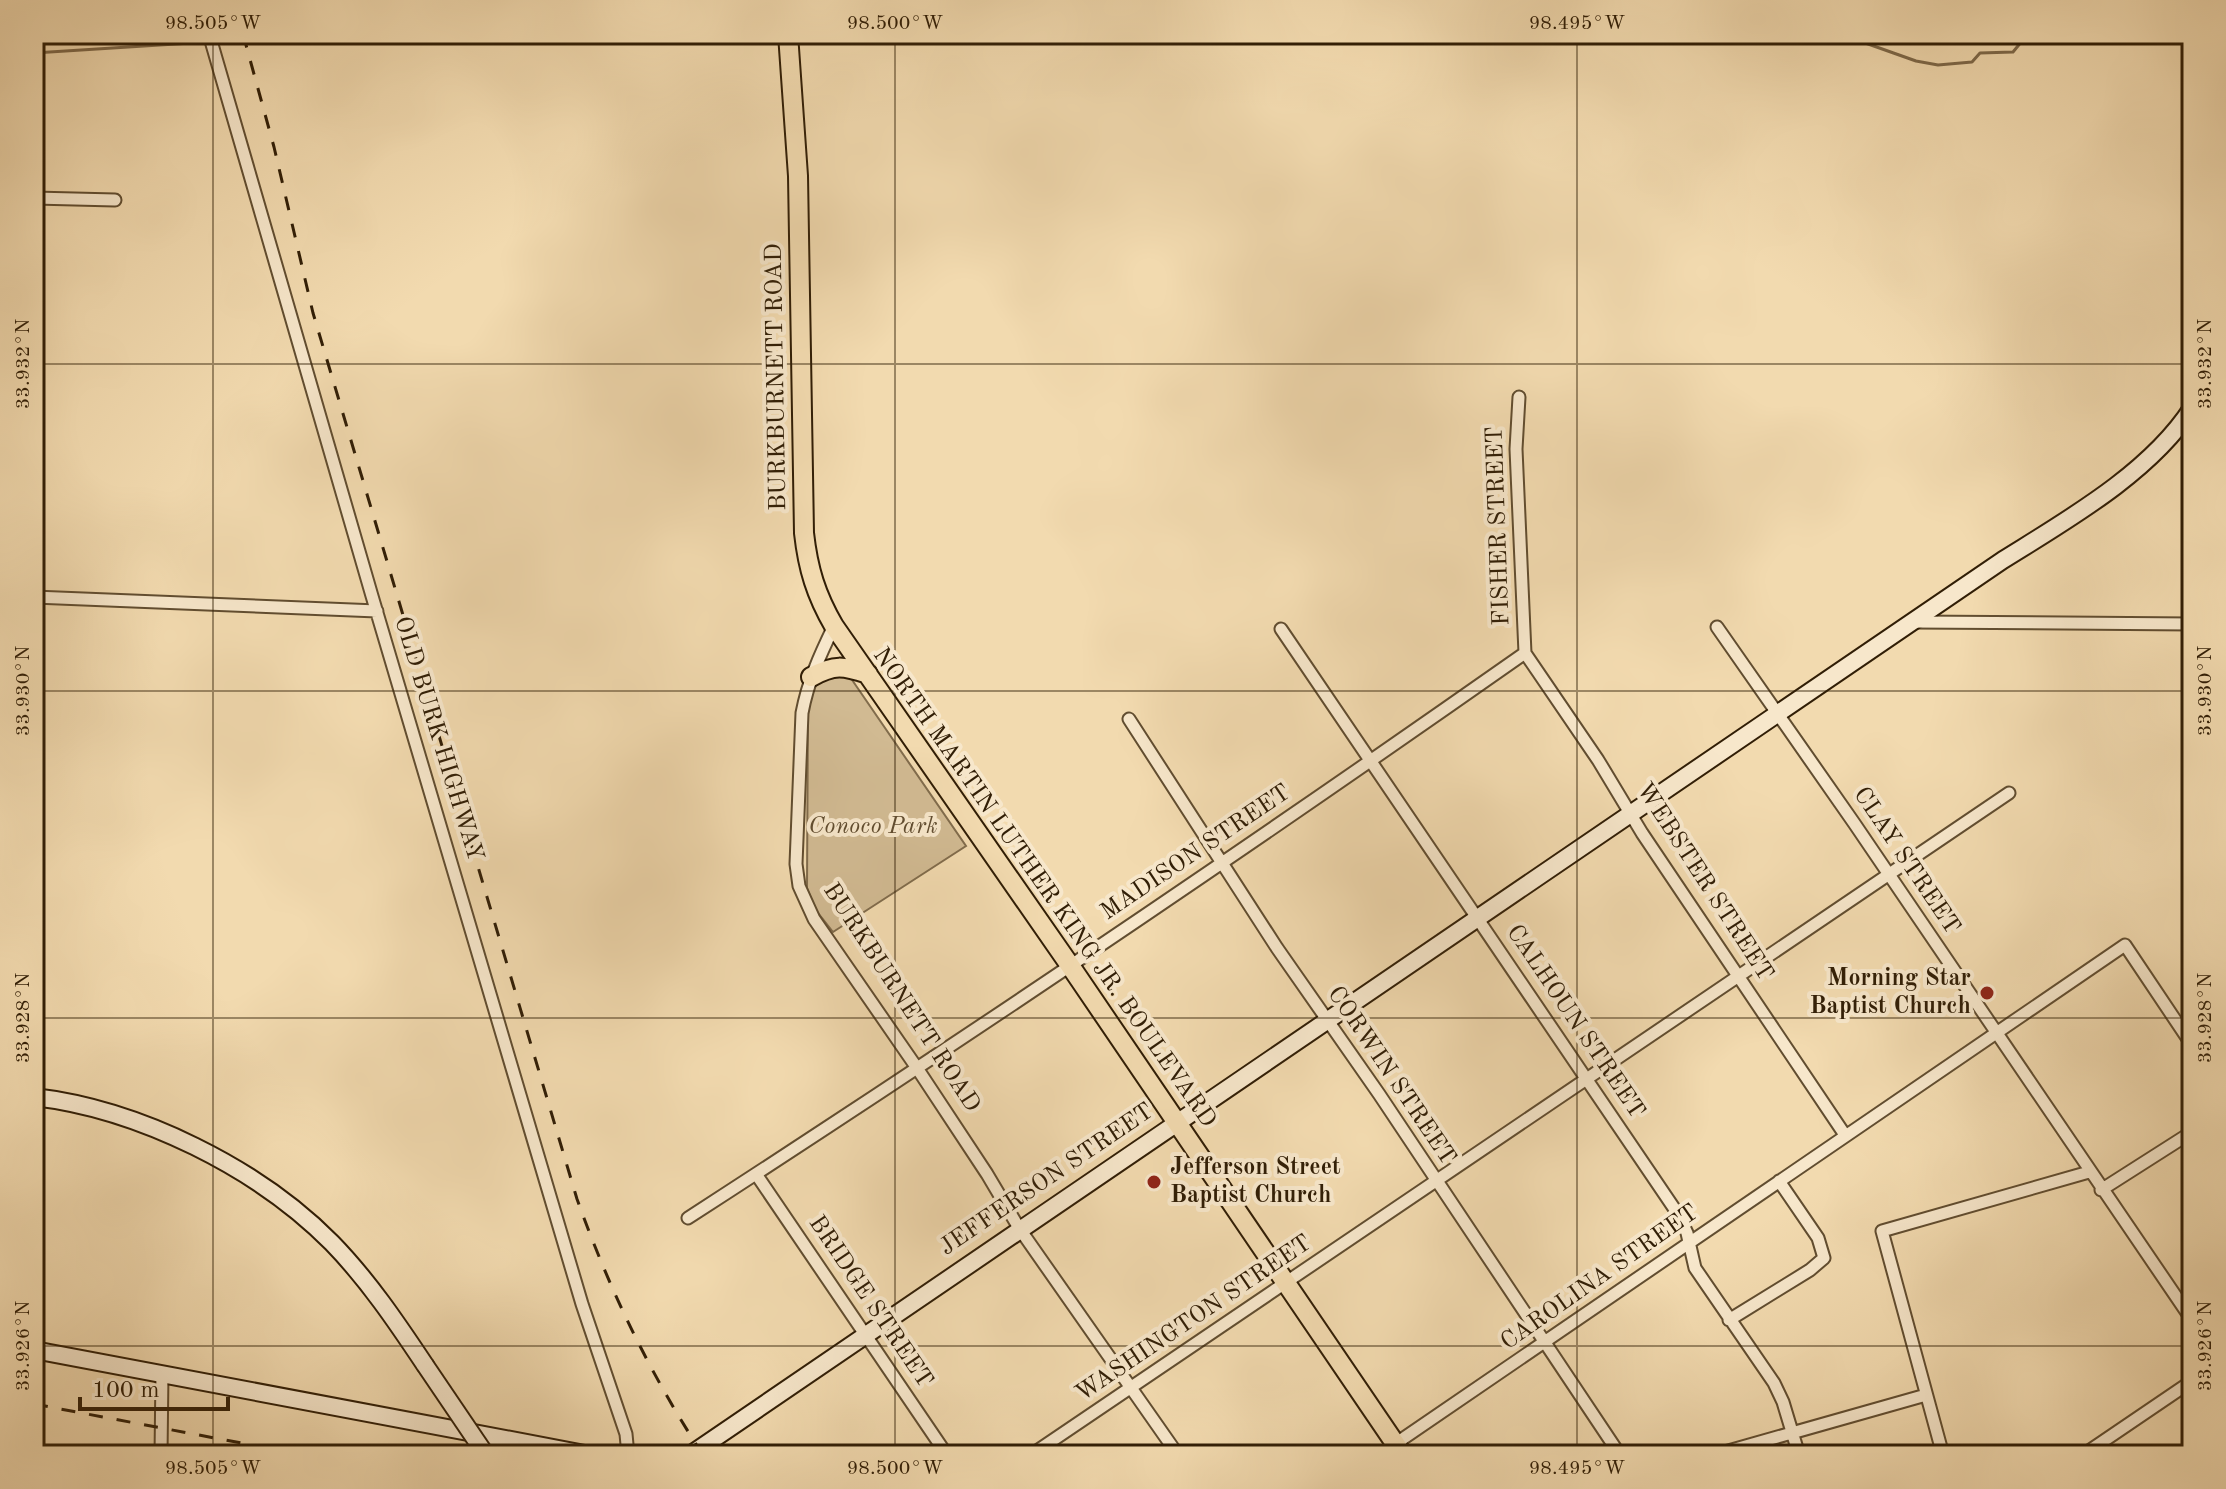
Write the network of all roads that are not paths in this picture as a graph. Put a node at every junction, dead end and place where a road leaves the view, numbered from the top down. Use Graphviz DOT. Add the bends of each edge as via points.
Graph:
graph roads {
  1 [pos="209,34"];
  2 [pos="788,34"];
  3 [pos="34,198"];
  4 [pos="115,200"];
  5 [pos="1519,397"];
  6 [pos="2192,408"];
  7 [pos="34,597"];
  8 [pos="377,611"];
  9 [pos="1911,622"];
  10 [pos="2192,624"];
  11 [pos="834,626"];
  12 [pos="1717,627"];
  13 [pos="1281,629"];
  14 [pos="1525,653"];
  15 [pos="868,674"];
  16 [pos="811,677"];
  17 [pos="1777,713"];
  18 [pos="1129,719"];
  19 [pos="1371,760"];
  20 [pos="2009,793"];
  21 [pos="1630,812"];
  22 [pos="1221,863"];
  23 [pos="1889,874"];
  24 [pos="1477,916"];
  25 [pos="1069,964"];
  26 [pos="1739,976"];
  27 [pos="1327,1019"];
  28 [pos="1996,1032"];
  29 [pos="2192,1045"];
  30 [pos="917,1068"];
  31 [pos="1587,1078"];
  32 [pos="34,1097"];
  33 [pos="1177,1121"];
  34 [pos="2192,1132"];
  35 [pos="1845,1135"];
  36 [pos="2089,1172"];
  37 [pos="756,1174"];
  38 [pos="1436,1181"];
  39 [pos="1779,1181"];
  40 [pos="2101,1190"];
  41 [pos="688,1218"];
  42 [pos="1019,1228"];
  43 [pos="1689,1243"];
  44 [pos="1287,1283"];
  45 [pos="1729,1320"];
  46 [pos="2192,1320"];
  47 [pos="865,1334"];
  48 [pos="1545,1343"];
  49 [pos="34,1350"];
  50 [pos="162,1373"];
  51 [pos="2192,1381"];
  52 [pos="1129,1388"];
  53 [pos="1926,1395"];
  54 [pos="1793,1433"];
  55 [pos="1392,1451"];
  56 [pos="161,1455"];
  57 [pos="486,1455"];
  58 [pos="590,1455"];
  59 [pos="628,1455"];
  60 [pos="690,1455"];
  61 [pos="947,1455"];
  62 [pos="1031,1455"];
  63 [pos="1178,1455"];
  64 [pos="1620,1455"];
  65 [pos="1714,1455"];
  66 [pos="1799,1455"];
  67 [pos="1943,1455"];
  68 [pos="2083,1455"];
  1 -- 8 [label="street, OLD BURK HIGHWAY"];
  2 -- 11 [label="main road, BURKBURNETT ROAD" via="798,176 804,533 810,575"];
  3 -- 4 [label="street"];
  5 -- 14 [label="street, FISHER STREET" via="1516,449"];
  6 -- 9 [label="street, JEFFERSON STREET" via="2173,433 2109,490"];
  7 -- 8 [label="street"];
  8 -- 59 [label="street, OLD BURK HIGHWAY" via="582,1304 626,1434"];
  9 -- 10 [label="street"];
  9 -- 17 [label="street, JEFFERSON STREET"];
  11 -- 15 [label="main road, NORTH MARTIN LUTHER KING JR. BOULEVARD"];
  11 -- 16 [label="street, BURKBURNETT ROAD"];
  12 -- 17 [label="street, CLAY STREET"];
  13 -- 19 [label="street, CALHOUN STREET"];
  14 -- 19 [label="street, MADISON STREET"];
  14 -- 21 [label="street, WEBSTER STREET"];
  15 -- 16 [label="main road" via="829,667"];
  15 -- 25 [label="main road, NORTH MARTIN LUTHER KING JR. BOULEVARD"];
  16 -- 30 [label="street, BURKBURNETT ROAD" via="802,713 799,886 814,919"];
  17 -- 21 [label="street, JEFFERSON STREET"];
  17 -- 23 [label="street, CLAY STREET"];
  18 -- 22 [label="street, CORWIN STREET"];
  19 -- 22 [label="street, MADISON STREET"];
  19 -- 24 [label="street, CALHOUN STREET"];
  20 -- 23 [label="street, WASHINGTON STREET"];
  21 -- 24 [label="street, JEFFERSON STREET"];
  21 -- 26 [label="street, WEBSTER STREET"];
  22 -- 25 [label="street, MADISON STREET"];
  22 -- 27 [label="street, CORWIN STREET"];
  23 -- 26 [label="street, WASHINGTON STREET"];
  23 -- 28 [label="street, CLAY STREET"];
  24 -- 27 [label="street, JEFFERSON STREET"];
  24 -- 31 [label="street, CALHOUN STREET"];
  25 -- 30 [label="street, MADISON STREET"];
  25 -- 33 [label="main road, NORTH MARTIN LUTHER KING JR. BOULEVARD"];
  26 -- 31 [label="street, WASHINGTON STREET"];
  26 -- 35 [label="street, WEBSTER STREET"];
  27 -- 33 [label="street, JEFFERSON STREET"];
  27 -- 38 [label="street, CORWIN STREET"];
  28 -- 29 [label="street, CAROLINA STREET" via="2125,945"];
  28 -- 35 [label="street, CAROLINA STREET"];
  28 -- 36 [label="street, CLAY STREET"];
  30 -- 37 [label="street, MADISON STREET"];
  30 -- 42 [label="street, BURKBURNETT ROAD"];
  31 -- 38 [label="street, WASHINGTON STREET"];
  31 -- 43 [label="street, CALHOUN STREET" via="1678,1214"];
  32 -- 57 [label="street, bridge" via="75,1103 149,1128 203,1151 266,1188 332,1243 365,1279"];
  33 -- 42 [label="street, JEFFERSON STREET"];
  33 -- 44 [label="main road, NORTH MARTIN LUTHER KING JR. BOULEVARD"];
  34 -- 40 [label="street"];
  35 -- 39 [label="street, CAROLINA STREET"];
  36 -- 40 [label="street, CLAY STREET"];
  36 -- 53 [label="street" via="1882,1231"];
  37 -- 41 [label="street, MADISON STREET"];
  37 -- 47 [label="street, BRIDGE STREET"];
  38 -- 44 [label="street, WASHINGTON STREET"];
  38 -- 48 [label="street, CORWIN STREET"];
  39 -- 43 [label="street, CAROLINA STREET"];
  39 -- 45 [label="street" via="1818,1238 1824,1258"];
  40 -- 46 [label="street, CLAY STREET"];
  42 -- 47 [label="street, JEFFERSON STREET"];
  42 -- 52 [label="street, BURKBURNETT ROAD"];
  43 -- 45 [label="street, CALHOUN STREET" via="1695,1268"];
  43 -- 48 [label="street, CAROLINA STREET"];
  44 -- 52 [label="street, WASHINGTON STREET"];
  44 -- 55 [label="main road, NORTH MARTIN LUTHER KING JR. BOULEVARD"];
  45 -- 54 [label="street, CALHOUN STREET" via="1774,1383"];
  47 -- 60 [label="street, JEFFERSON STREET"];
  47 -- 61 [label="street, BRIDGE STREET"];
  48 -- 55 [label="street, CAROLINA STREET"];
  48 -- 64 [label="street, CORWIN STREET"];
  49 -- 50 [label="street"];
  50 -- 56 [label="street"];
  50 -- 58 [label="street"];
  51 -- 68 [label="street"];
  52 -- 62 [label="street, WASHINGTON STREET"];
  52 -- 63 [label="street, BURKBURNETT ROAD"];
  53 -- 54 [label="street"];
  53 -- 67 [label="street"];
  54 -- 65 [label="street"];
  54 -- 66 [label="street, CALHOUN STREET"];
}
